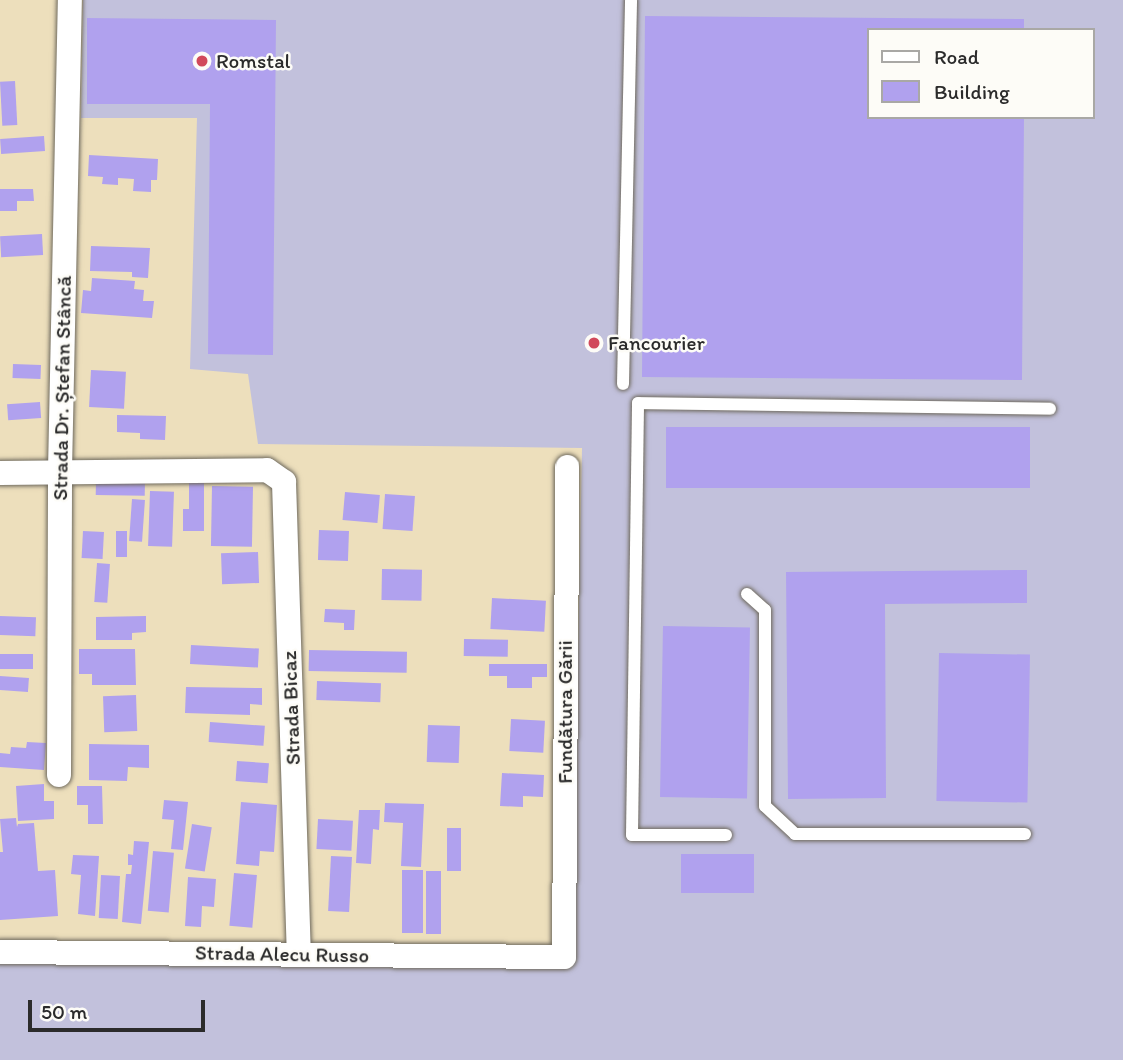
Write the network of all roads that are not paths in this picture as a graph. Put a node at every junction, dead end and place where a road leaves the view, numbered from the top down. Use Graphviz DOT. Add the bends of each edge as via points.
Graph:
graph roads {
  1 [pos="69,0"];
  2 [pos="631,0"];
  3 [pos="623,384"];
  4 [pos="1049,409"];
  5 [pos="567,467"];
  6 [pos="60,471"];
  7 [pos="0,473"];
  8 [pos="747,594"];
  9 [pos="59,775"];
  10 [pos="1025,834"];
  11 [pos="726,835"];
  12 [pos="0,952"];
  13 [pos="299,954"];
  14 [pos="564,957"];
  1 -- 6 [label="street, Strada Dr. Ștefan Stâncă"];
  2 -- 3 [label="lane"];
  4 -- 11 [label="lane" via="638,403 632,835"];
  5 -- 14 [label="street, Fundătura Gării"];
  6 -- 7 [label="street"];
  6 -- 9 [label="street, Strada Dr. Ștefan Stâncă"];
  6 -- 13 [label="street, Strada Bicaz" via="267,470 284,482"];
  8 -- 10 [label="lane" via="765,610 765,806 795,834"];
  12 -- 13 [label="street, Strada Alecu Russo"];
  13 -- 14 [label="street, Strada Alecu Russo"];
}
